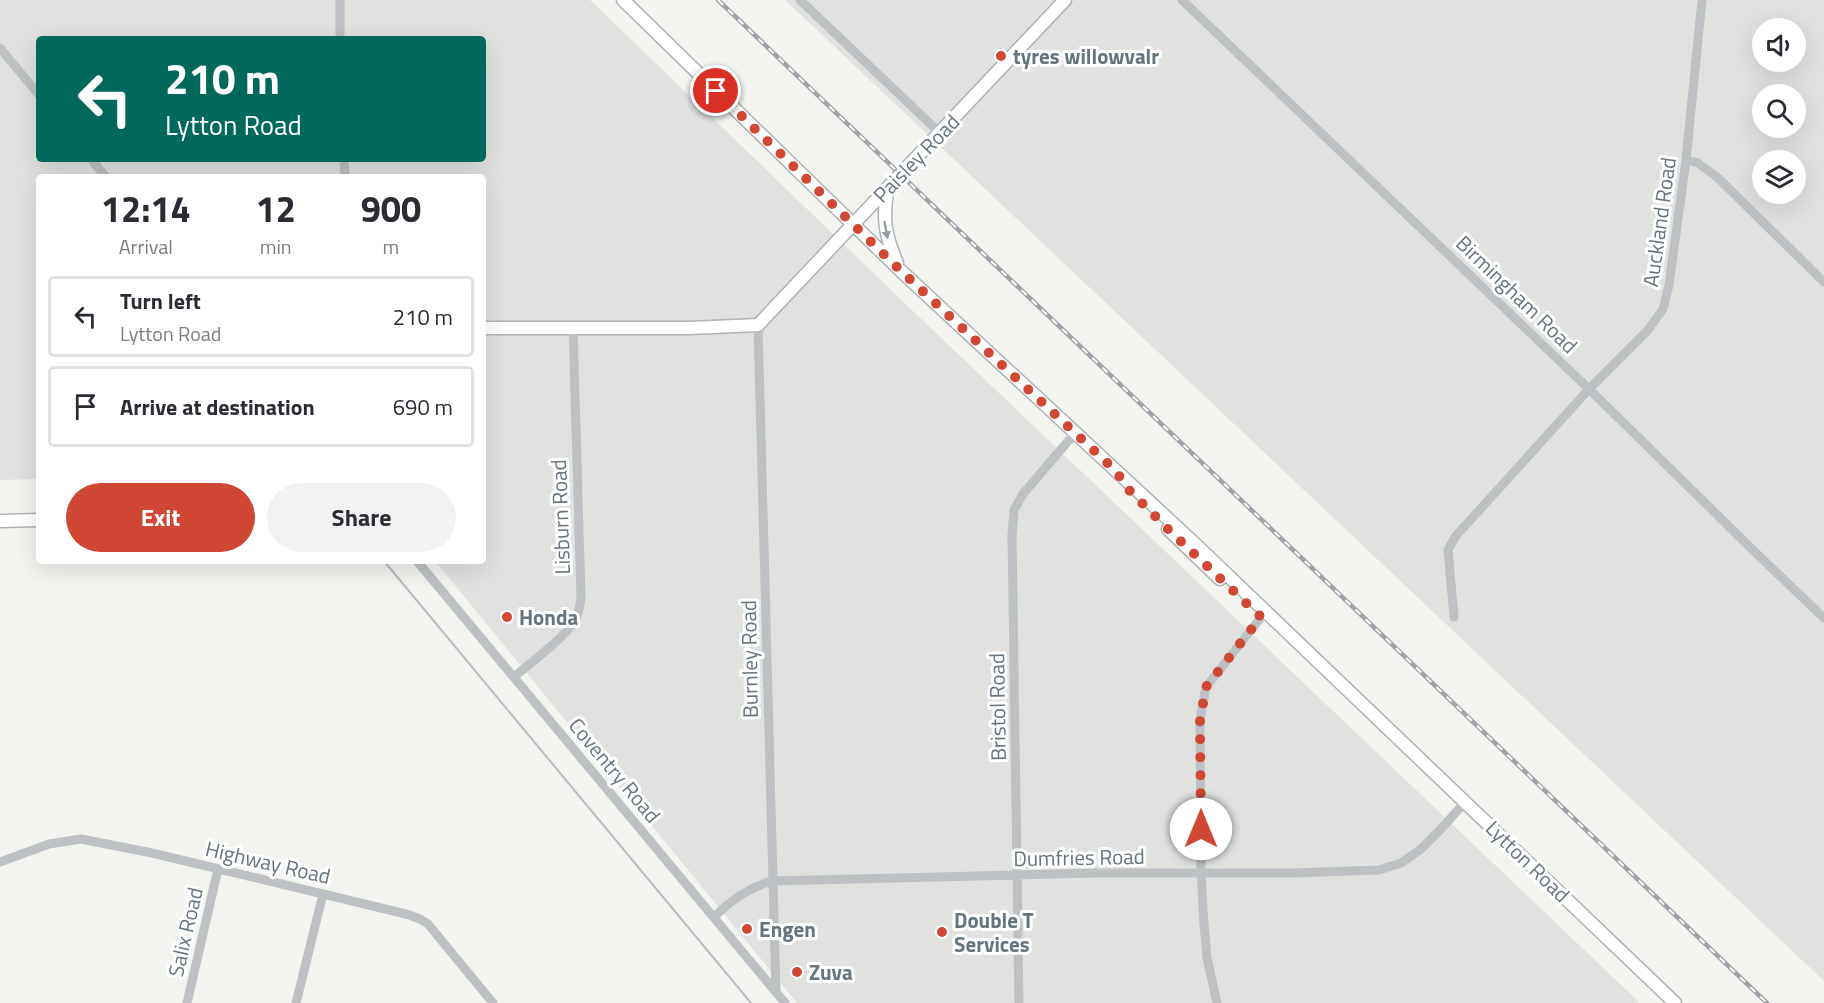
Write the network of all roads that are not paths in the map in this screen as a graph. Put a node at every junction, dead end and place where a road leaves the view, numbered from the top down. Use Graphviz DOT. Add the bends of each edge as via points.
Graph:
graph roads {
  1 [pos="340,0"];
  2 [pos="623,0"];
  3 [pos="800,0"];
  4 [pos="1065,0"];
  5 [pos="1182,0"];
  6 [pos="1702,0"];
  7 [pos="340,36"];
  8 [pos="0,48"];
  9 [pos="36,91"];
  10 [pos="940,133"];
  11 [pos="1686,160"];
  12 [pos="94,162"];
  13 [pos="104,174"];
  14 [pos="888,186"];
  15 [pos="854,225"];
  16 [pos="901,271"];
  17 [pos="1824,282"];
  18 [pos="758,325"];
  19 [pos="573,327"];
  20 [pos="486,328"];
  21 [pos="1589,389"];
  22 [pos="1075,433"];
  23 [pos="36,520"];
  24 [pos="0,521"];
  25 [pos="420,564"];
  26 [pos="1263,614"];
  27 [pos="1454,617"];
  28 [pos="1824,618"];
  29 [pos="514,677"];
  30 [pos="1466,801"];
  31 [pos="0,862"];
  32 [pos="218,869"];
  33 [pos="1201,873"];
  34 [pos="1018,876"];
  35 [pos="772,881"];
  36 [pos="323,894"];
  37 [pos="715,916"];
  38 [pos="776,992"];
  39 [pos="486,1001"];
  40 [pos="187,1003"];
  41 [pos="296,1003"];
  42 [pos="785,1003"];
  43 [pos="1019,1003"];
  44 [pos="1217,1003"];
  45 [pos="1675,1003"];
  1 -- 7 [label="street"];
  2 -- 15 [label="main road, Lytton Road"];
  3 -- 10 [label="street"];
  4 -- 10 [label="main road, Paisley Road"];
  5 -- 21 [label="street, Birmingham Road"];
  6 -- 11 [label="street, Auckland Road"];
  8 -- 9 [label="street"];
  10 -- 14 [label="main road, Paisley Road"];
  11 -- 17 [label="street" via="1698,163 1717,177"];
  11 -- 21 [label="street, Auckland Road" via="1663,309 1648,330"];
  12 -- 13 [label="street"];
  14 -- 15 [label="main road, Paisley Road"];
  14 -- 16 [label="main road, one-way" via="885,232"];
  15 -- 16 [label="main road, Lytton Road"];
  15 -- 18 [label="main road, Paisley Road"];
  16 -- 22 [label="main road, Lytton Road"];
  18 -- 19 [label="main road"];
  18 -- 35 [label="street, Burnley Road"];
  19 -- 20 [label="main road"];
  19 -- 29 [label="street, Lisburn Road" via="579,610 567,630"];
  21 -- 27 [label="street, Auckland Road" via="1455,537 1448,550"];
  21 -- 28 [label="street, Birmingham Road"];
  22 -- 26 [label="main road, Lytton Road"];
  22 -- 34 [label="street, Bristol Road" via="1014,510 1011,535"];
  23 -- 24 [label="main road"];
  25 -- 29 [label="street, Coventry Road"];
  26 -- 30 [label="main road, Lytton Road"];
  26 -- 33 [label="street" via="1206,687 1200,720"];
  29 -- 37 [label="street, Coventry Road"];
  30 -- 33 [label="street, Dumfries Road" via="1421,849 1401,863 1379,870"];
  30 -- 45 [label="main road, Lytton Road"];
  31 -- 32 [label="street, Highway Road" via="49,844 81,838"];
  32 -- 36 [label="street, Highway Road"];
  32 -- 40 [label="street, Salix Road"];
  33 -- 34 [label="street, Dumfries Road"];
  33 -- 44 [label="street" via="1207,958"];
  34 -- 35 [label="street, Dumfries Road"];
  34 -- 43 [label="street, Bristol Road"];
  35 -- 37 [label="street, Dumfries Road" via="745,891"];
  35 -- 38 [label="street, Burnley Road"];
  36 -- 39 [label="street, Highway Road" via="420,919 433,930"];
  36 -- 41 [label="street"];
  37 -- 38 [label="street, Coventry Road"];
  38 -- 42 [label="street, Coventry Road"];
}
